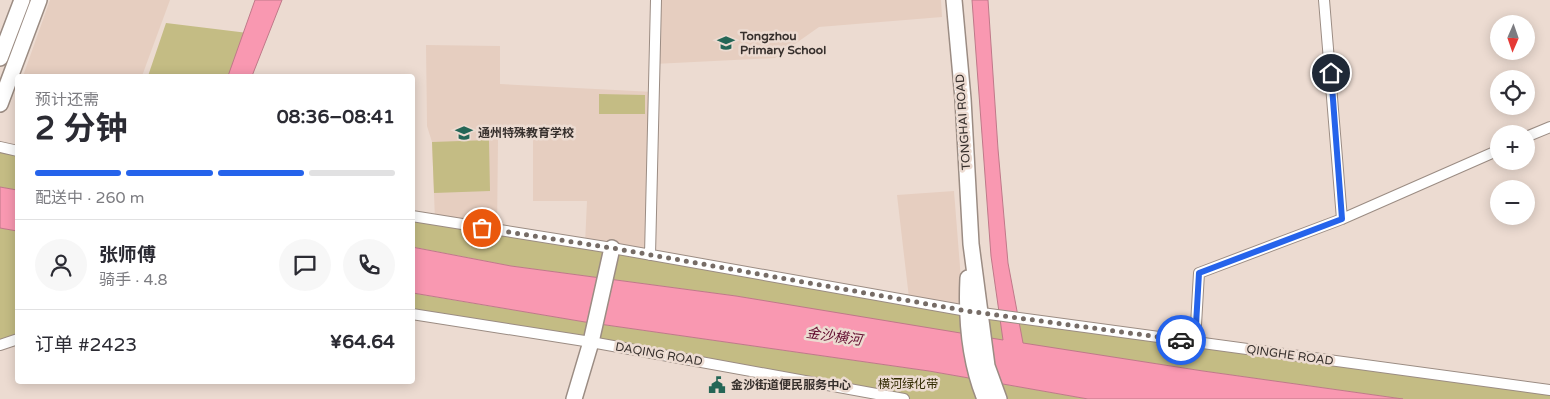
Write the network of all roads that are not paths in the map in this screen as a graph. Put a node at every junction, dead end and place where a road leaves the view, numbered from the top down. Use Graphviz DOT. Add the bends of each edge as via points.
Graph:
graph roads {
  1 [pos="22,0"];
  2 [pos="39,0"];
  3 [pos="656,0"];
  4 [pos="954,0"];
  5 [pos="1324,0"];
  6 [pos="0,58"];
  7 [pos="0,104"];
  8 [pos="1550,127"];
  9 [pos="1535,133"];
  10 [pos="0,148"];
  11 [pos="15,150"];
  12 [pos="1490,154"];
  13 [pos="415,216"];
  14 [pos="1342,219"];
  15 [pos="612,248"];
  16 [pos="650,255"];
  17 [pos="974,312"];
  18 [pos="415,314"];
  19 [pos="15,340"];
  20 [pos="591,342"];
  21 [pos="1195,342"];
  22 [pos="0,345"];
  23 [pos="1550,390"];
  24 [pos="868,396"];
  25 [pos="574,399"];
  26 [pos="904,399"];
  27 [pos="985,399"];
  28 [pos="999,399"];
  1 -- 6 [label="street"];
  2 -- 7 [label="street"];
  3 -- 16 [label="street"];
  4 -- 17 [label="street, TONGHAI ROAD" via="963,99"];
  5 -- 14 [label="street"];
  8 -- 9 [label="street"];
  10 -- 11 [label="street"];
  12 -- 14 [label="street"];
  13 -- 15 [label="street"];
  14 -- 21 [label="street" via="1199,273"];
  15 -- 16 [label="street"];
  15 -- 20 [label="street"];
  16 -- 17 [label="street"];
  17 -- 21 [label="street, QINGHE ROAD"];
  17 -- 27 [label="street" via="972,358"];
  17 -- 28 [label="street"];
  18 -- 20 [label="street, DAQING ROAD"];
  19 -- 22 [label="street"];
  20 -- 24 [label="street, DAQING ROAD"];
  20 -- 25 [label="street"];
  21 -- 23 [label="street, QINGHE ROAD"];
  24 -- 26 [label="street, DAQING ROAD"];
}
